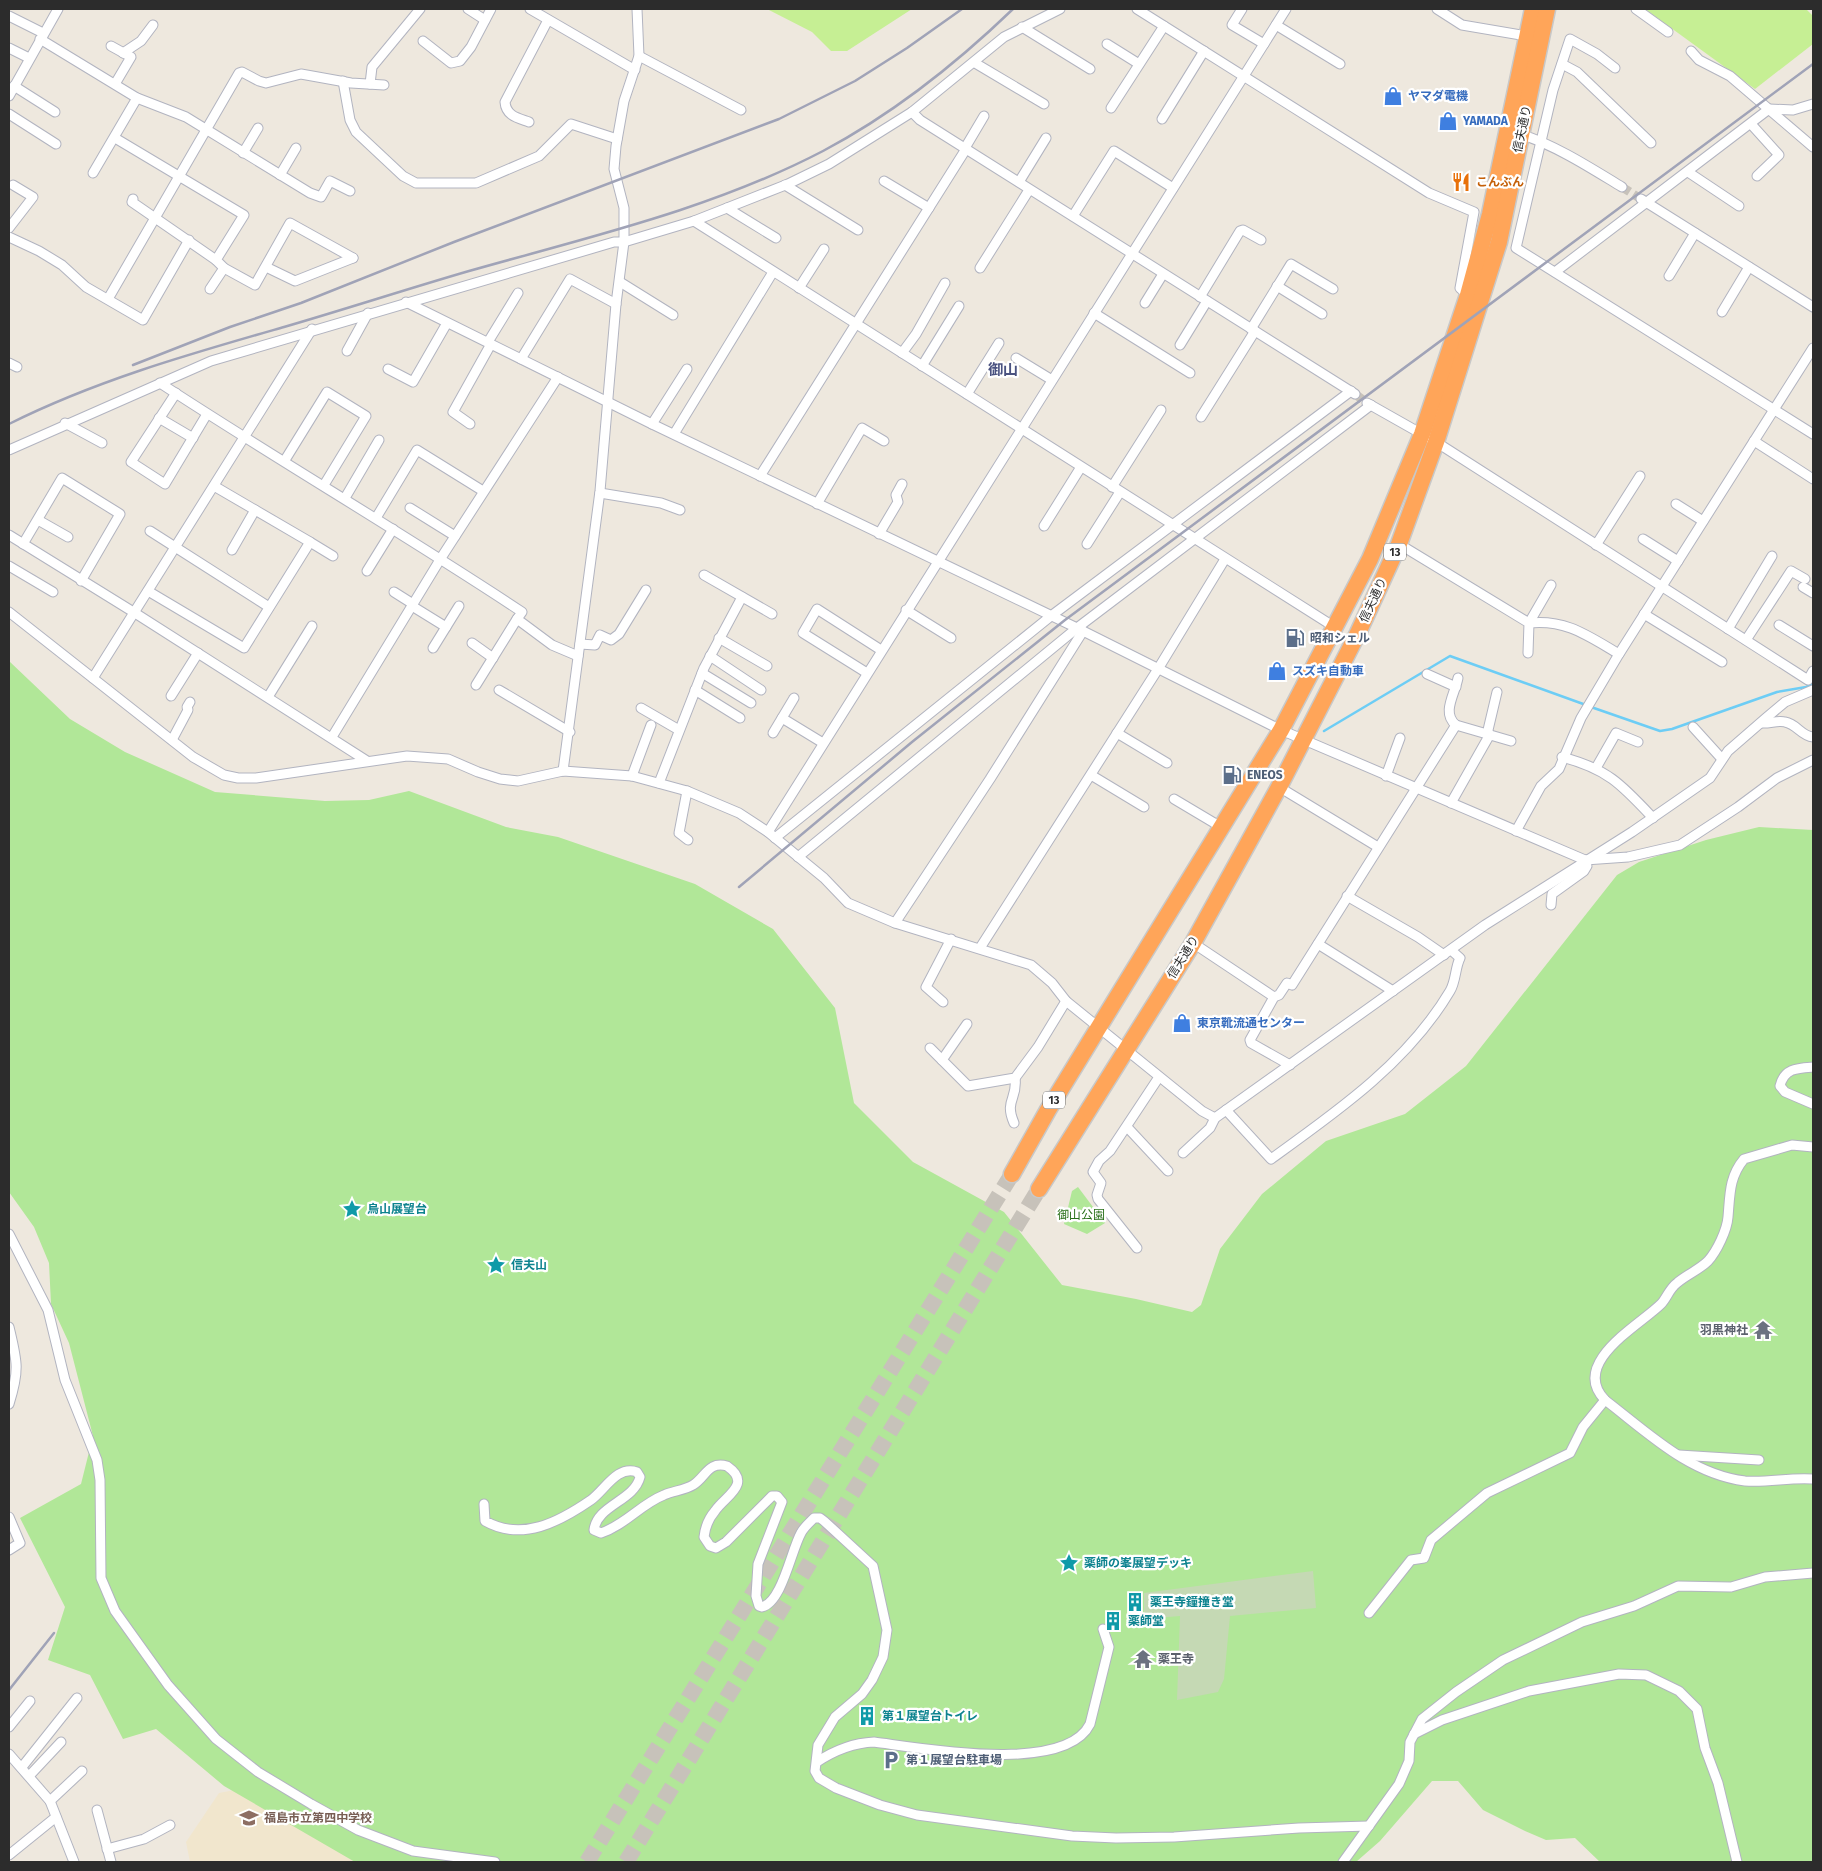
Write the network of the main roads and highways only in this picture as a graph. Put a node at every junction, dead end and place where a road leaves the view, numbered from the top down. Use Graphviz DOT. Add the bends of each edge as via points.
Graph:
graph roads {
  1 [pos="1533,9"];
  2 [pos="1547,9"];
  3 [pos="1514,133"];
  4 [pos="1012,1174"];
  5 [pos="1039,1189"];
  1 -- 3 [label="highway, 信夫通り / 13"];
  2 -- 3 [label="highway, 信夫通り / 13"];
  3 -- 4 [label="highway, 信夫通り / 13" via="1468,295 1422,434 1370,560 1281,730"];
  3 -- 5 [label="highway, 信夫通り / 13" via="1499,242 1436,442 1399,544 1304,739 1193,943"];
}
